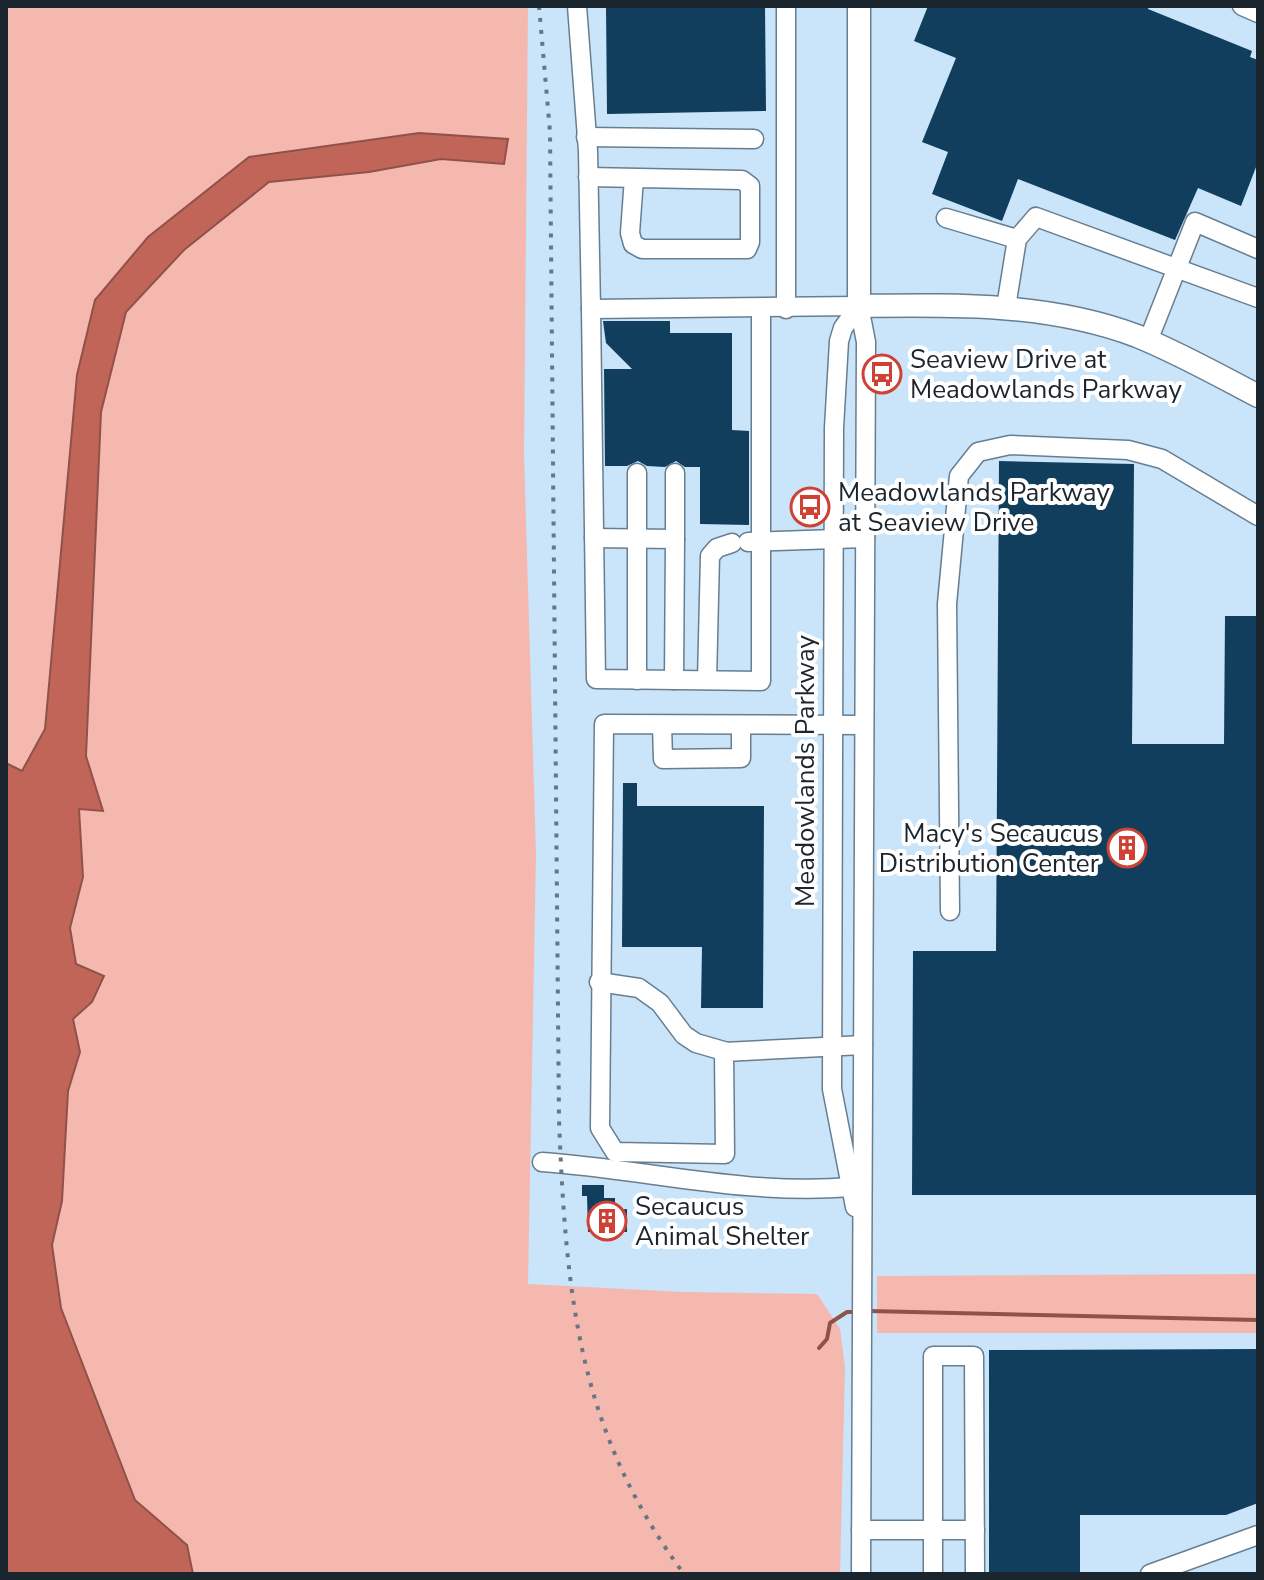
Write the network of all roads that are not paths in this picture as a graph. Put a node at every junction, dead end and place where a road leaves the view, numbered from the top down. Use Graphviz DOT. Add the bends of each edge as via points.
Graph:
graph roads {
  1 [pos="577,6"];
  2 [pos="786,6"];
  3 [pos="859,6"];
  4 [pos="1242,6"];
  5 [pos="1258,13"];
  6 [pos="586,137"];
  7 [pos="754,139"];
  8 [pos="588,177"];
  9 [pos="634,178"];
  10 [pos="946,218"];
  11 [pos="1017,239"];
  12 [pos="1258,249"];
  13 [pos="1177,267"];
  14 [pos="1258,298"];
  15 [pos="859,306"];
  16 [pos="1006,307"];
  17 [pos="591,309"];
  18 [pos="761,309"];
  19 [pos="786,309"];
  20 [pos="1148,341"];
  21 [pos="1258,396"];
  22 [pos="637,473"];
  23 [pos="675,473"];
  24 [pos="1258,516"];
  25 [pos="594,538"];
  26 [pos="834,538"];
  27 [pos="865,538"];
  28 [pos="637,539"];
  29 [pos="675,539"];
  30 [pos="748,542"];
  31 [pos="637,680"];
  32 [pos="674,680"];
  33 [pos="707,680"];
  34 [pos="662,725"];
  35 [pos="864,725"];
  36 [pos="741,726"];
  37 [pos="833,728"];
  38 [pos="950,911"];
  39 [pos="599,982"];
  40 [pos="863,1045"];
  41 [pos="832,1048"];
  42 [pos="727,1052"];
  43 [pos="542,1162"];
  44 [pos="851,1187"];
  45 [pos="862,1239"];
  46 [pos="861,1530"];
  47 [pos="933,1530"];
  48 [pos="975,1530"];
  49 [pos="1258,1535"];
  50 [pos="861,1574"];
  51 [pos="933,1574"];
  52 [pos="975,1574"];
  53 [pos="1150,1574"];
  1 -- 6 [label="street"];
  2 -- 19 [label="street"];
  3 -- 15 [label="main road, Meadowlands Parkway"];
  4 -- 5 [label="street"];
  6 -- 7 [label="street"];
  6 -- 8 [label="street"];
  8 -- 9 [label="street"];
  8 -- 17 [label="street"];
  9 -- 9 [label="street" via="746,182 747,249 642,249 633,244"];
  10 -- 11 [label="street"];
  11 -- 13 [label="street" via="1036,217"];
  11 -- 16 [label="street"];
  12 -- 13 [label="street" via="1195,222"];
  13 -- 14 [label="street"];
  13 -- 20 [label="street"];
  15 -- 16 [label="main road"];
  15 -- 19 [label="street"];
  15 -- 26 [label="street, Meadowlands Parkway" via="839,341"];
  15 -- 27 [label="street, Meadowlands Parkway" via="866,342"];
  16 -- 20 [label="main road" via="1081,320"];
  17 -- 18 [label="street"];
  17 -- 25 [label="street"];
  18 -- 19 [label="street"];
  18 -- 30 [label="street"];
  20 -- 21 [label="main road"];
  22 -- 28 [label="street"];
  23 -- 29 [label="street"];
  24 -- 38 [label="street" via="1162,459 1128,450 1010,445 978,452 959,476 947,604"];
  25 -- 28 [label="street"];
  25 -- 31 [label="street" via="596,679"];
  26 -- 27 [label="street"];
  26 -- 30 [label="street"];
  26 -- 37 [label="street, Meadowlands Parkway"];
  27 -- 35 [label="street, Meadowlands Parkway"];
  28 -- 29 [label="street"];
  28 -- 31 [label="street"];
  29 -- 32 [label="street"];
  30 -- 33 [label="street" via="717,548 710,556"];
  30 -- 33 [label="street" via="761,681"];
  31 -- 32 [label="street"];
  32 -- 33 [label="street"];
  34 -- 36 [label="street"];
  34 -- 36 [label="street" via="663,759 741,758"];
  34 -- 39 [label="street" via="604,724"];
  35 -- 37 [label="street"];
  35 -- 40 [label="street, Meadowlands Parkway"];
  36 -- 37 [label="street"];
  37 -- 41 [label="street, Meadowlands Parkway"];
  39 -- 42 [label="street" via="639,988 660,1003 684,1035"];
  39 -- 42 [label="street" via="600,1128 615,1152 725,1154"];
  40 -- 41 [label="street"];
  40 -- 45 [label="street, Meadowlands Parkway"];
  41 -- 42 [label="street"];
  41 -- 44 [label="street, Meadowlands Parkway" via="833,1107"];
  43 -- 44 [label="street" via="612,1167 677,1180"];
  44 -- 45 [label="street, Meadowlands Parkway"];
  45 -- 46 [label="street, Meadowlands Parkway"];
  46 -- 47 [label="street"];
  46 -- 50 [label="street, Meadowlands Parkway"];
  47 -- 48 [label="street"];
  47 -- 48 [label="street" via="933,1356 974,1356"];
  47 -- 51 [label="street"];
  48 -- 52 [label="street"];
  49 -- 53 [label="street"];
}
